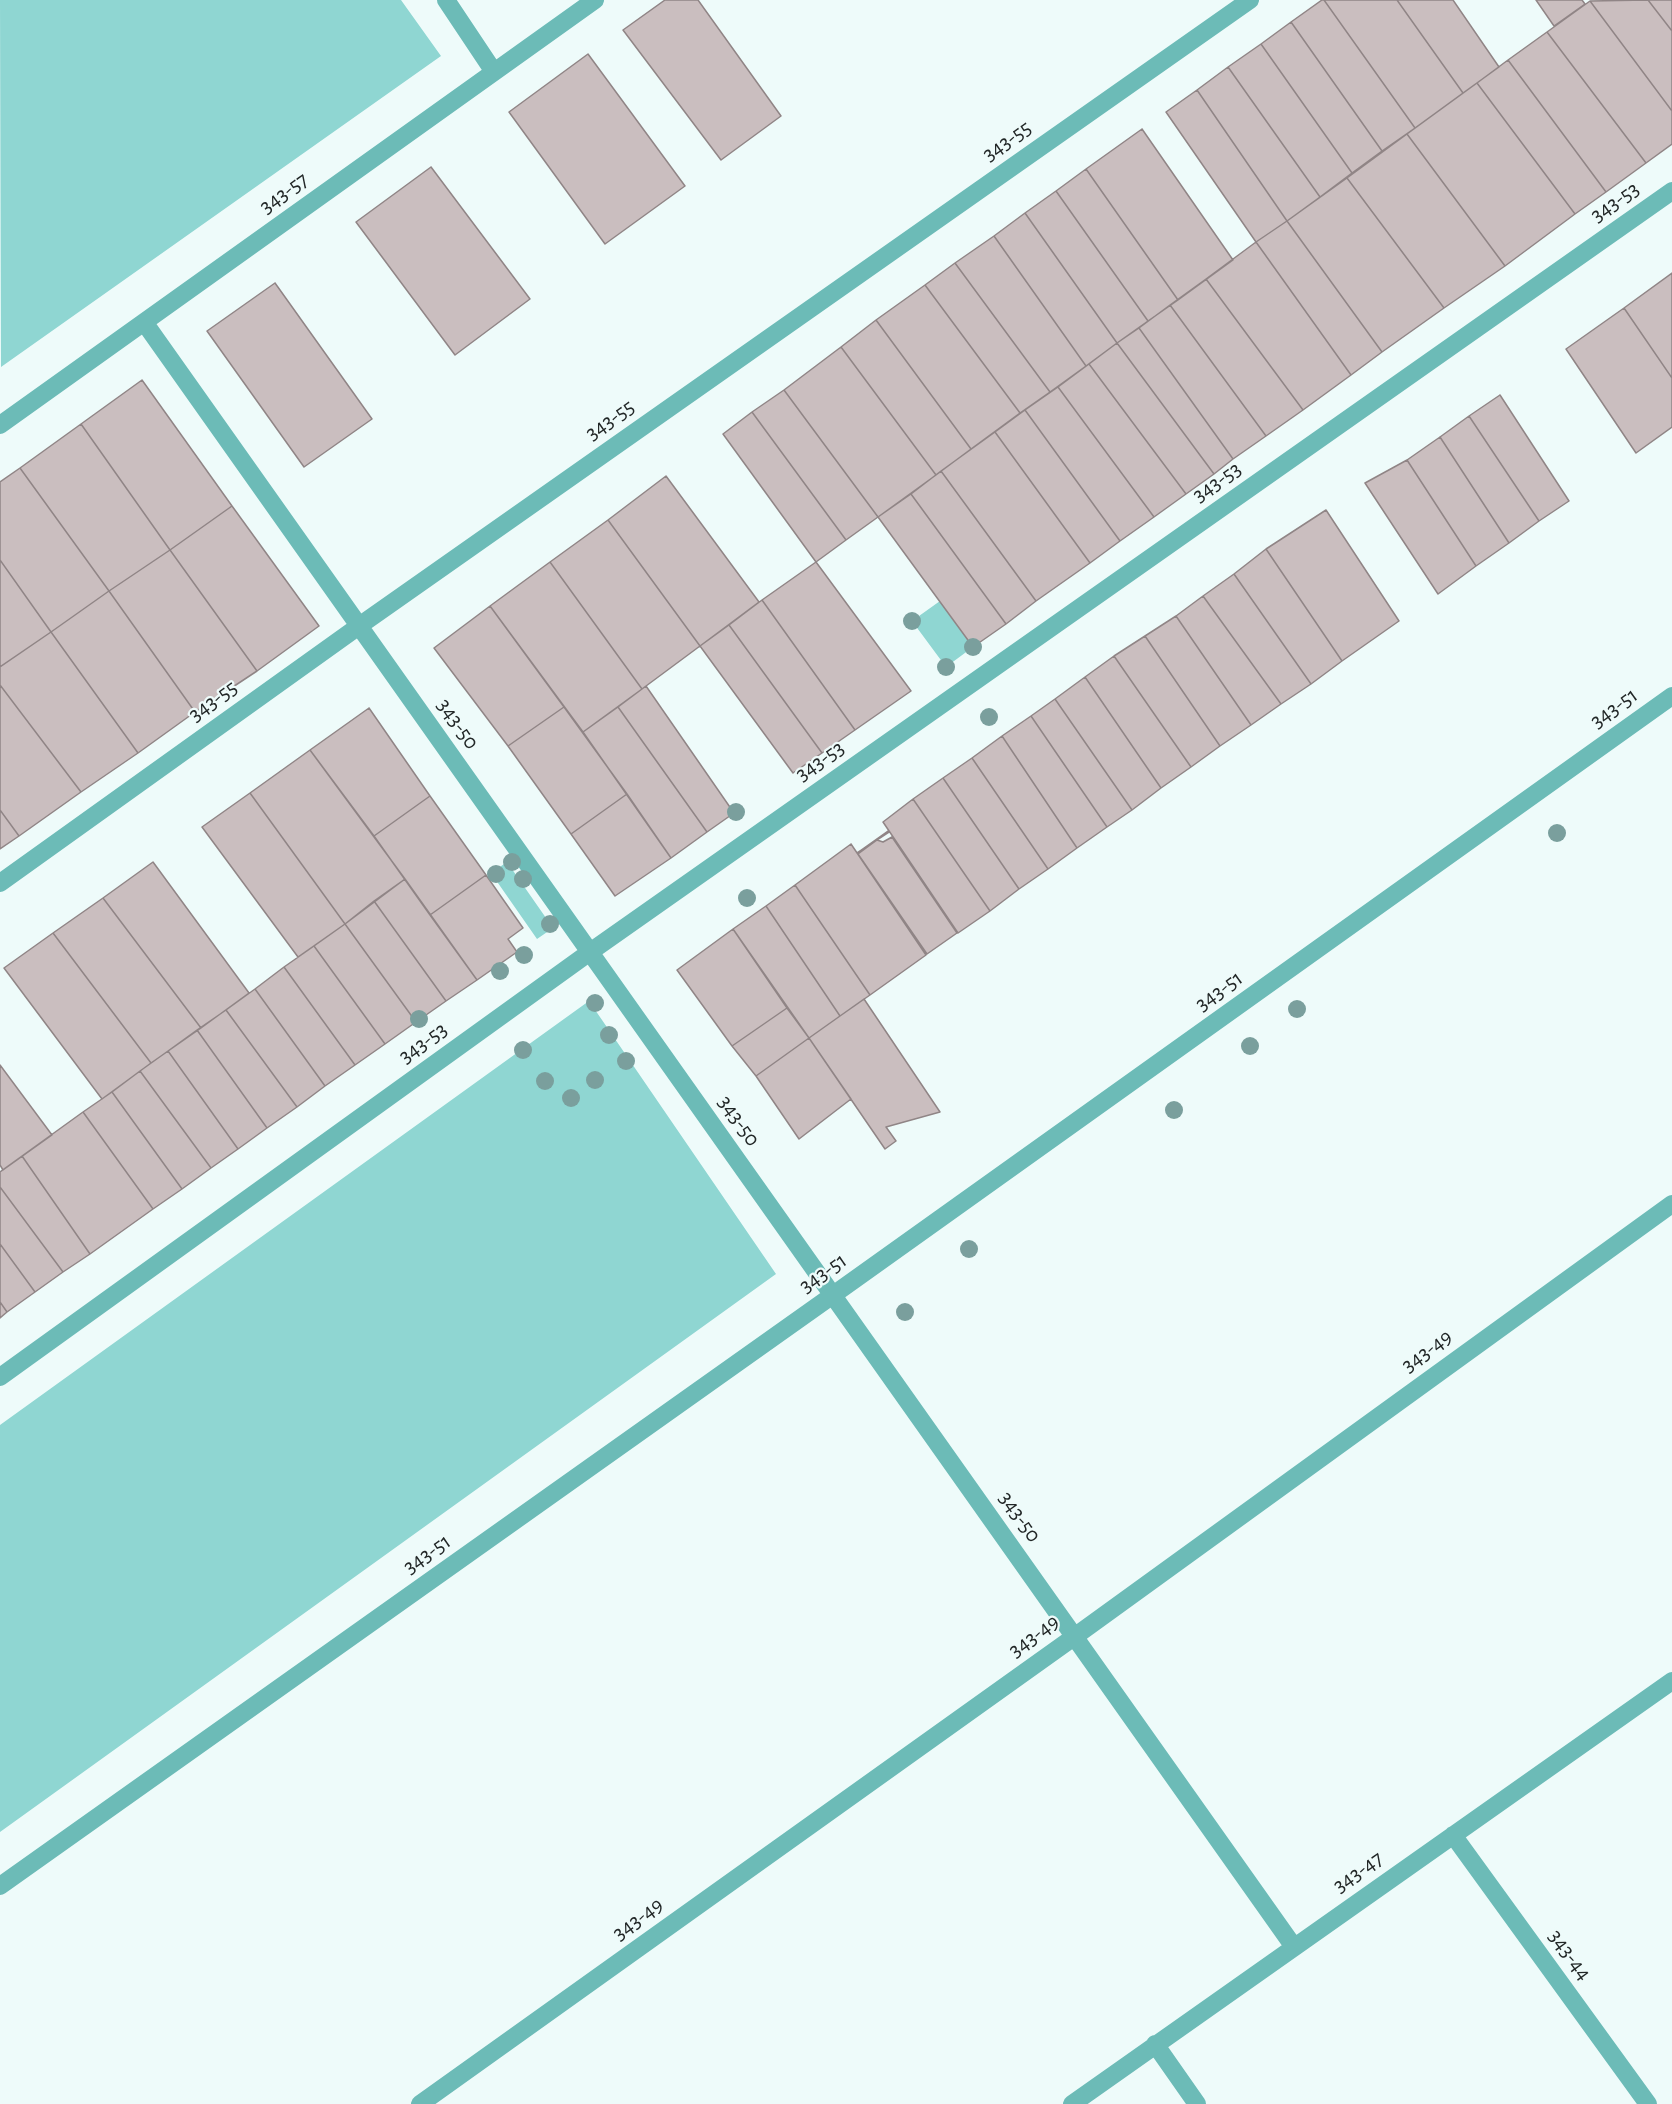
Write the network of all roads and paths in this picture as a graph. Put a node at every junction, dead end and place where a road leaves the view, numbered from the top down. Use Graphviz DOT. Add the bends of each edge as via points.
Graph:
graph roads {
  1 [pos="446,0"];
  2 [pos="595,0"];
  3 [pos="1250,0"];
  4 [pos="494,72"];
  5 [pos="1672,191"];
  6 [pos="144,322"];
  7 [pos="0,425"];
  8 [pos="359,626"];
  9 [pos="1672,696"];
  10 [pos="0,883"];
  11 [pos="590,952"];
  12 [pos="1672,1203"];
  13 [pos="833,1295"];
  14 [pos="0,1377"];
  15 [pos="1074,1636"];
  16 [pos="1672,1681"];
  17 [pos="1453,1835"];
  18 [pos="0,1886"];
  19 [pos="1294,1947"];
  20 [pos="1155,2044"];
  21 [pos="420,2104"];
  22 [pos="1072,2104"];
  23 [pos="1197,2104"];
  24 [pos="1648,2104"];
  1 -- 4 [label="street"];
  2 -- 4 [label="street, 343-57"];
  3 -- 8 [label="street, 343-55"];
  4 -- 6 [label="street, 343-57"];
  5 -- 11 [label="street, 343-53"];
  6 -- 7 [label="street, 343-57"];
  6 -- 8 [label="street, 343-50"];
  8 -- 10 [label="street, 343-55"];
  8 -- 11 [label="street, 343-50"];
  9 -- 13 [label="street, 343-51"];
  11 -- 13 [label="street, 343-50"];
  11 -- 14 [label="street, 343-53"];
  12 -- 15 [label="street, 343-49"];
  13 -- 15 [label="street, 343-50"];
  13 -- 18 [label="street, 343-51"];
  15 -- 19 [label="street, 343-50"];
  15 -- 21 [label="street, 343-49"];
  16 -- 17 [label="street, 343-47"];
  17 -- 19 [label="street, 343-47"];
  17 -- 24 [label="street, 343-44"];
  19 -- 20 [label="street, 343-47"];
  20 -- 22 [label="street, 343-47"];
  20 -- 23 [label="street"];
}
